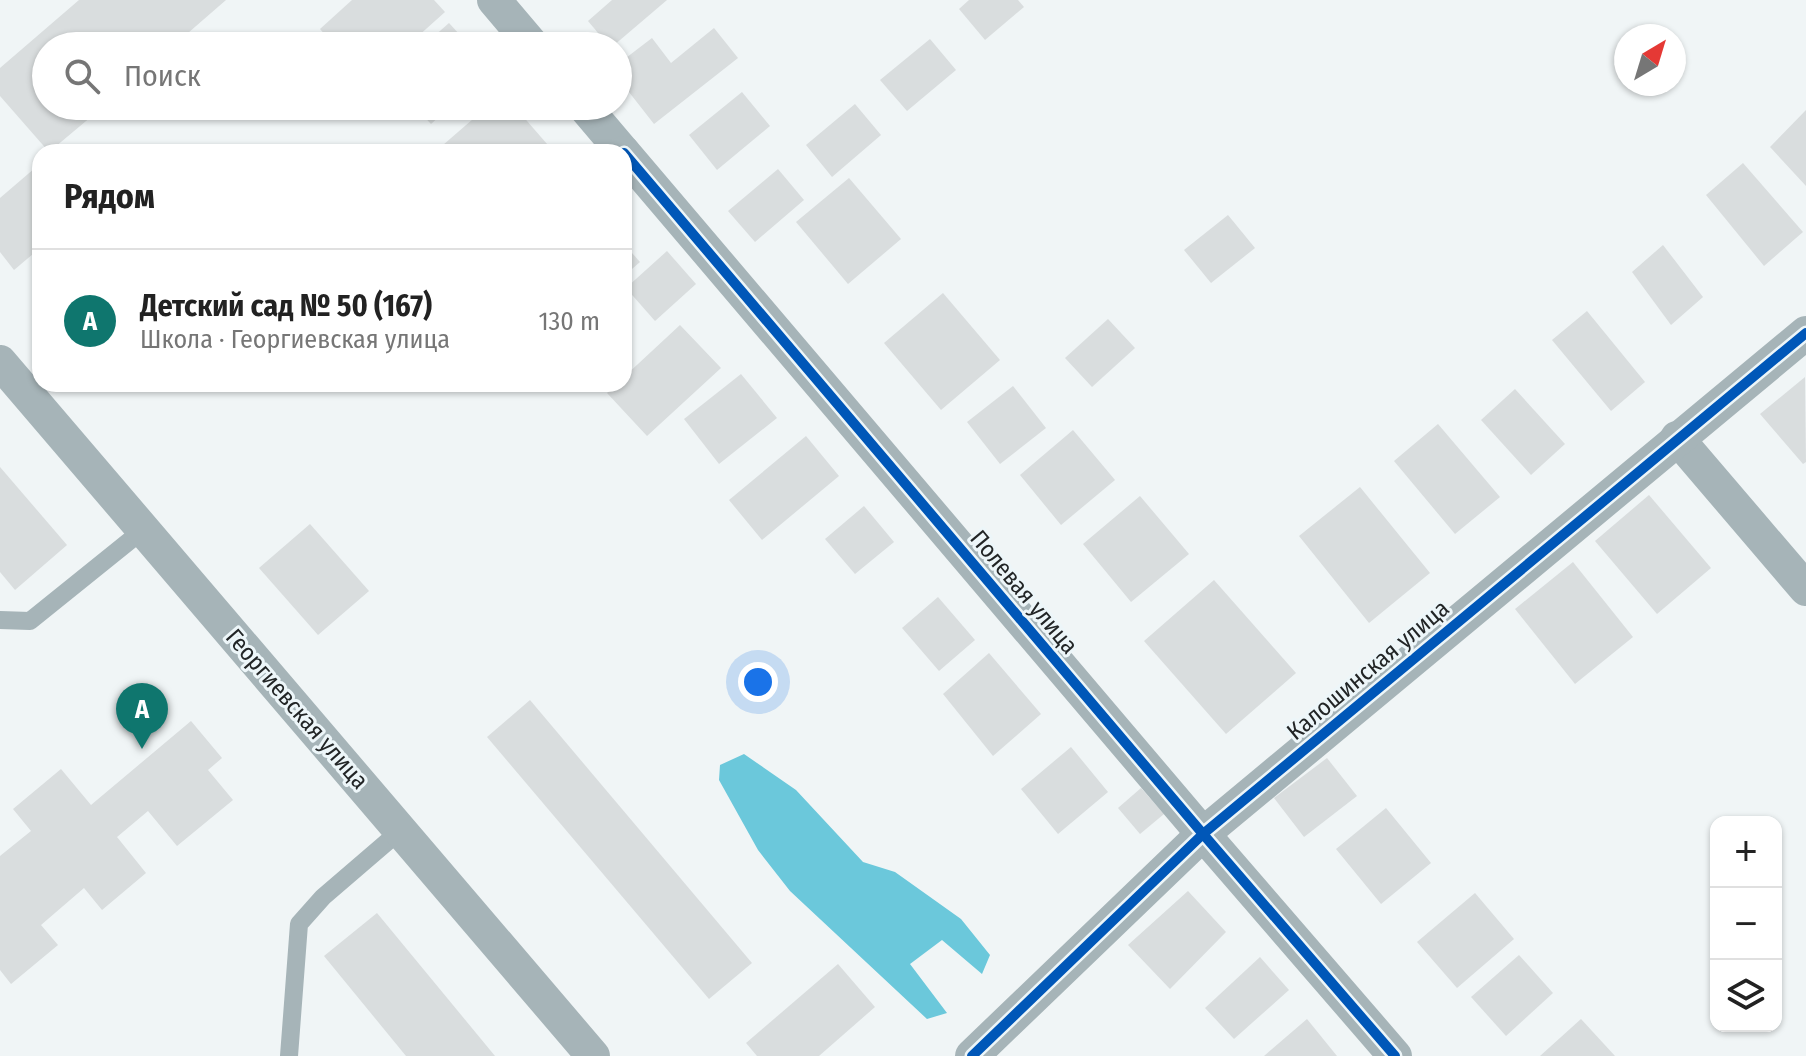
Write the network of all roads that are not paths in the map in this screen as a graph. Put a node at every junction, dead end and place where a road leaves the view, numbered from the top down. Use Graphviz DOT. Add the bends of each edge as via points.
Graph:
graph roads {
  1 [pos="494,0"];
  2 [pos="521,32"];
  3 [pos="596,120"];
  4 [pos="617,144"];
  5 [pos="632,161"];
  6 [pos="1806,333"];
  7 [pos="0,362"];
  8 [pos="1677,438"];
  9 [pos="143,530"];
  10 [pos="1806,589"];
  11 [pos="0,620"];
  12 [pos="401,830"];
  13 [pos="1203,834"];
  14 [pos="289,1056"];
  15 [pos="593,1056"];
  16 [pos="972,1056"];
  17 [pos="1395,1056"];
  1 -- 2 [label="street"];
  3 -- 4 [label="street, Полевая улица"];
  5 -- 13 [label="street, Полевая улица"];
  6 -- 8 [label="street, Калошинская улица"];
  7 -- 9 [label="street, Георгиевская улица"];
  8 -- 10 [label="street"];
  8 -- 13 [label="street, Калошинская улица"];
  9 -- 11 [label="lane" via="30,621"];
  9 -- 12 [label="street, Георгиевская улица"];
  12 -- 14 [label="lane" via="299,924"];
  12 -- 15 [label="street, Георгиевская улица"];
  13 -- 16 [label="street, Калошинская улица"];
  13 -- 17 [label="street, Полевая улица"];
}
